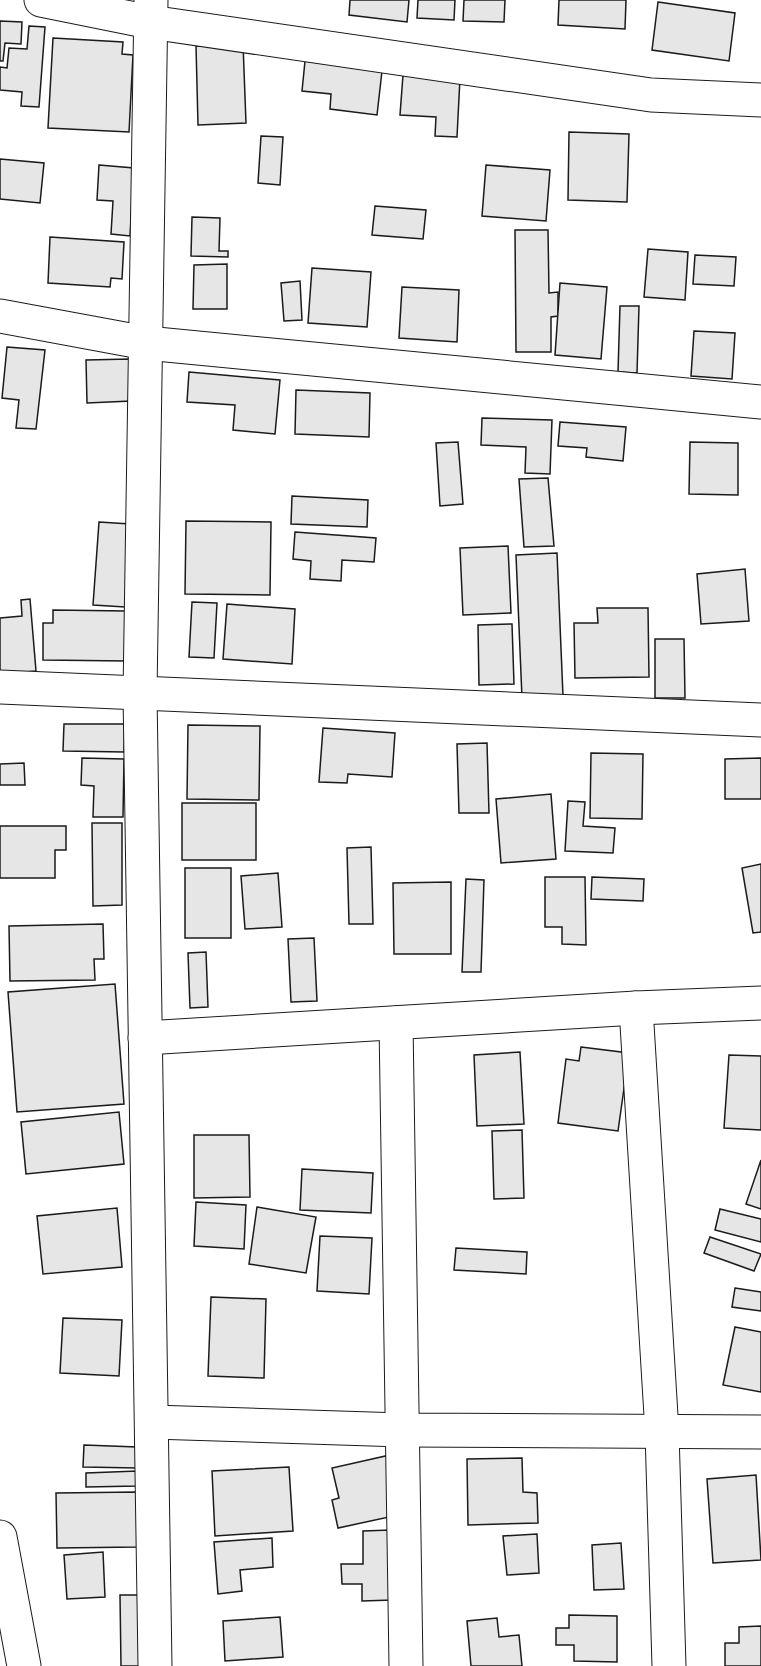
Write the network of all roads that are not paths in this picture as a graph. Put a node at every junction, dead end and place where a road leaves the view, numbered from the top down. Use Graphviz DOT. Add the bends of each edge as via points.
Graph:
graph roads {
  1 [pos="41,0"];
  2 [pos="151,11"];
  3 [pos="761,100"];
  4 [pos="0,316"];
  5 [pos="146,343"];
  6 [pos="761,402"];
  7 [pos="0,687"];
  8 [pos="140,693"];
  9 [pos="761,720"];
  10 [pos="761,1003"];
  11 [pos="636,1008"];
  12 [pos="396,1023"];
  13 [pos="145,1038"];
  14 [pos="152,1422"];
  15 [pos="402,1430"];
  16 [pos="662,1432"];
  17 [pos="761,1432"];
  18 [pos="0,1538"];
  19 [pos="24,1666"];
  20 [pos="155,1666"];
  21 [pos="406,1666"];
  22 [pos="669,1666"];
  1 -- 2 [label="street"];
  2 -- 3 [label="street" via="651,95"];
  2 -- 5 [label="street"];
  4 -- 5 [label="street"];
  5 -- 6 [label="street"];
  5 -- 8 [label="street"];
  7 -- 8 [label="street"];
  8 -- 9 [label="street"];
  8 -- 13 [label="street"];
  10 -- 11 [label="street"];
  11 -- 12 [label="street"];
  11 -- 16 [label="street"];
  12 -- 13 [label="street"];
  12 -- 15 [label="street"];
  13 -- 14 [label="street"];
  14 -- 15 [label="street"];
  14 -- 20 [label="street"];
  15 -- 16 [label="street"];
  15 -- 21 [label="street"];
  16 -- 17 [label="street"];
  16 -- 22 [label="street"];
  18 -- 19 [label="street"];
}
